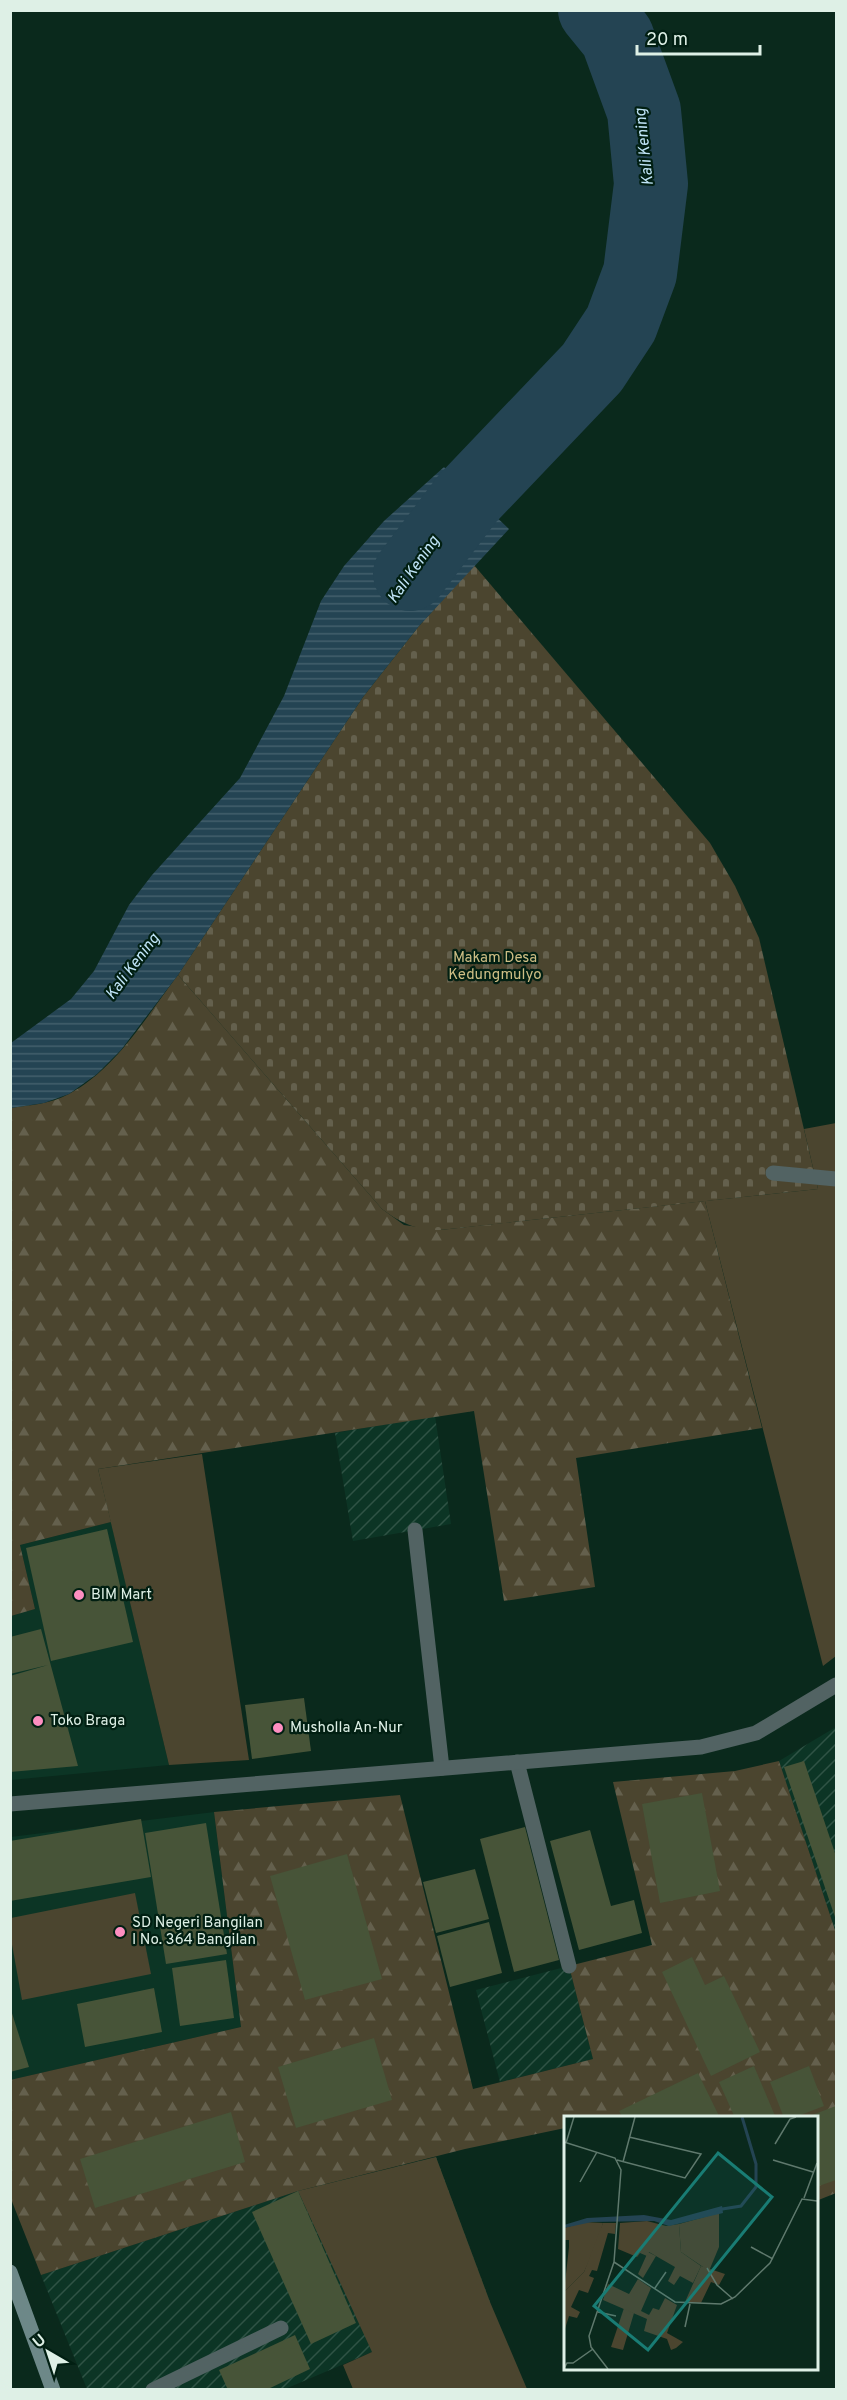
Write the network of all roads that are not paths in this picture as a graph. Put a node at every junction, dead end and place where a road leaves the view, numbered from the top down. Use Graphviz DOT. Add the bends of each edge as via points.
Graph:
graph roads {
  1 [pos="772,1173"];
  2 [pos="837,1179"];
  3 [pos="415,1530"];
  4 [pos="837,1685"];
  5 [pos="517,1762"];
  6 [pos="442,1768"];
  7 [pos="10,1804"];
  8 [pos="569,1966"];
  9 [pos="10,2272"];
  10 [pos="281,2328"];
  11 [pos="53,2390"];
  12 [pos="153,2390"];
  1 -- 2 [label="street"];
  3 -- 6 [label="street"];
  4 -- 5 [label="street" via="756,1733 729,1741 701,1747"];
  5 -- 6 [label="street"];
  5 -- 8 [label="street"];
  6 -- 7 [label="street"];
  9 -- 11 [label="main road"];
  10 -- 12 [label="street"];
}
